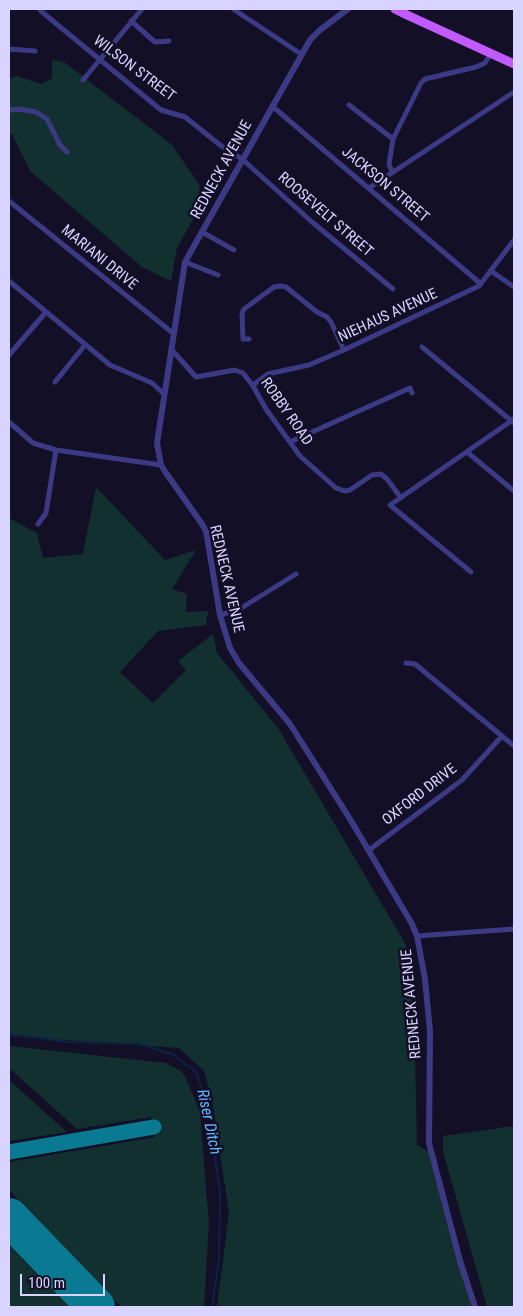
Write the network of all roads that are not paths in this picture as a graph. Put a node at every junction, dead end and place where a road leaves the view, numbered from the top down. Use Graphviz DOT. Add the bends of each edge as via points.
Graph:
graph roads {
  1 [pos="40,9"];
  2 [pos="142,9"];
  3 [pos="233,9"];
  4 [pos="348,9"];
  5 [pos="395,9"];
  6 [pos="131,21"];
  7 [pos="168,41"];
  8 [pos="9,49"];
  9 [pos="35,51"];
  10 [pos="301,54"];
  11 [pos="491,54"];
  12 [pos="99,60"];
  13 [pos="514,64"];
  14 [pos="82,80"];
  15 [pos="514,92"];
  16 [pos="349,105"];
  17 [pos="272,106"];
  18 [pos="9,110"];
  19 [pos="393,139"];
  20 [pos="67,152"];
  21 [pos="242,159"];
  22 [pos="392,172"];
  23 [pos="369,188"];
  24 [pos="9,201"];
  25 [pos="202,232"];
  26 [pos="514,240"];
  27 [pos="234,250"];
  28 [pos="185,262"];
  29 [pos="491,271"];
  30 [pos="218,275"];
  31 [pos="9,281"];
  32 [pos="481,284"];
  33 [pos="514,287"];
  34 [pos="393,289"];
  35 [pos="46,312"];
  36 [pos="174,334"];
  37 [pos="249,339"];
  38 [pos="85,345"];
  39 [pos="422,347"];
  40 [pos="171,349"];
  41 [pos="344,350"];
  42 [pos="9,355"];
  43 [pos="55,382"];
  44 [pos="252,385"];
  45 [pos="412,393"];
  46 [pos="164,394"];
  47 [pos="513,421"];
  48 [pos="9,422"];
  49 [pos="290,442"];
  50 [pos="56,450"];
  51 [pos="467,452"];
  52 [pos="161,465"];
  53 [pos="514,491"];
  54 [pos="400,498"];
  55 [pos="38,524"];
  56 [pos="471,572"];
  57 [pos="296,574"];
  58 [pos="220,615"];
  59 [pos="406,663"];
  60 [pos="502,736"];
  61 [pos="514,746"];
  62 [pos="369,850"];
  63 [pos="514,929"];
  64 [pos="417,936"];
  65 [pos="475,1307"];
  1 -- 12 [label="street, WILSON STREET"];
  2 -- 6 [label="street"];
  3 -- 10 [label="street"];
  4 -- 10 [label="street, REDNECK AVENUE" via="320,30"];
  5 -- 11 [label="main road"];
  6 -- 7 [label="street" via="155,42"];
  6 -- 12 [label="street"];
  8 -- 9 [label="street"];
  10 -- 17 [label="street, REDNECK AVENUE"];
  11 -- 13 [label="main road"];
  11 -- 19 [label="street" via="476,68 425,79"];
  12 -- 14 [label="street"];
  12 -- 21 [label="street, WILSON STREET" via="160,110 185,117 220,146"];
  15 -- 22 [label="street"];
  16 -- 19 [label="street"];
  17 -- 21 [label="street, REDNECK AVENUE"];
  17 -- 23 [label="street, JACKSON STREET"];
  18 -- 20 [label="street" via="36,112 47,119"];
  19 -- 22 [label="street" via="388,164"];
  21 -- 25 [label="street, REDNECK AVENUE"];
  21 -- 34 [label="street, ROOSEVELT STREET"];
  22 -- 23 [label="street"];
  23 -- 32 [label="street, JACKSON STREET"];
  24 -- 36 [label="street, MARIANI DRIVE"];
  25 -- 27 [label="street"];
  25 -- 28 [label="street, REDNECK AVENUE"];
  26 -- 29 [label="street, NIEHAUS AVENUE"];
  28 -- 30 [label="street"];
  28 -- 36 [label="street, REDNECK AVENUE"];
  29 -- 32 [label="street, NIEHAUS AVENUE"];
  29 -- 33 [label="street"];
  31 -- 35 [label="street"];
  32 -- 41 [label="street, NIEHAUS AVENUE"];
  35 -- 38 [label="street"];
  35 -- 42 [label="street"];
  36 -- 40 [label="street, REDNECK AVENUE"];
  37 -- 41 [label="street" via="242,339 244,309 274,287 281,286 327,317"];
  38 -- 43 [label="street"];
  38 -- 46 [label="street" via="110,365 152,383"];
  39 -- 47 [label="street"];
  40 -- 44 [label="street, ROBBY ROAD" via="196,377 235,370 243,373"];
  40 -- 46 [label="street, REDNECK AVENUE"];
  41 -- 44 [label="street, NIEHAUS AVENUE" via="309,365 268,374"];
  44 -- 49 [label="street, ROBBY ROAD"];
  45 -- 49 [label="street" via="410,388"];
  46 -- 52 [label="street, REDNECK AVENUE" via="157,435"];
  47 -- 51 [label="street"];
  48 -- 50 [label="street" via="33,443"];
  49 -- 54 [label="street, ROBBY ROAD" via="300,456 336,488 350,490 372,475 381,474"];
  50 -- 52 [label="street"];
  50 -- 55 [label="street" via="46,513"];
  51 -- 53 [label="street"];
  51 -- 54 [label="street"];
  52 -- 58 [label="street, REDNECK AVENUE" via="206,531"];
  54 -- 56 [label="street" via="390,505"];
  57 -- 58 [label="street" via="238,610"];
  58 -- 62 [label="street, REDNECK AVENUE" via="234,656 290,724"];
  59 -- 60 [label="street" via="415,664"];
  60 -- 61 [label="street"];
  60 -- 62 [label="street, OXFORD DRIVE" via="462,780"];
  62 -- 64 [label="street, REDNECK AVENUE"];
  63 -- 64 [label="street"];
  64 -- 65 [label="street, REDNECK AVENUE" via="430,1031 428,1143"];
}
